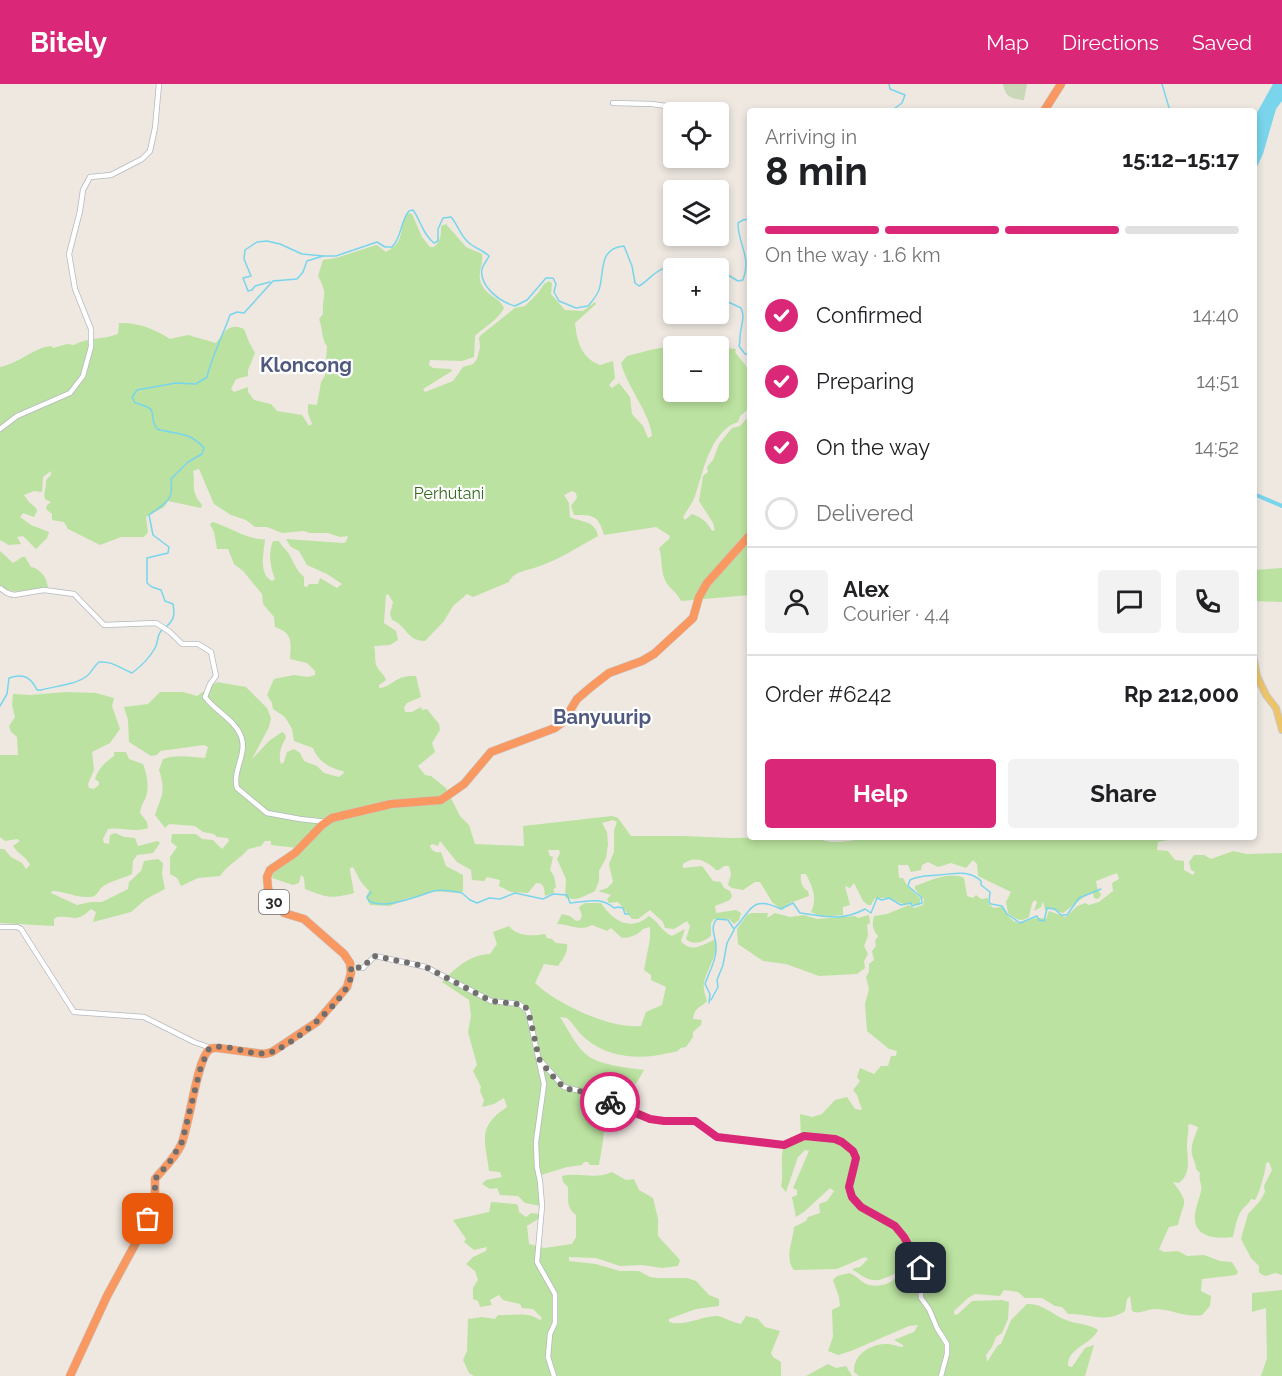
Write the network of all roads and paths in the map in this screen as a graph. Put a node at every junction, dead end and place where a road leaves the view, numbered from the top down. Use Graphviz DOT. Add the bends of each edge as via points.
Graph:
graph roads {
  1 [pos="159,84"];
  2 [pos="1060,84"];
  3 [pos="613,103"];
  4 [pos="663,106"];
  5 [pos="1046,108"];
  6 [pos="0,429"];
  7 [pos="747,538"];
  8 [pos="0,588"];
  9 [pos="1257,676"];
  10 [pos="1282,730"];
  11 [pos="327,822"];
  12 [pos="0,927"];
  13 [pos="351,966"];
  14 [pos="212,1048"];
  15 [pos="539,1059"];
  16 [pos="70,1376"];
  17 [pos="554,1376"];
  18 [pos="941,1376"];
  1 -- 6 [label="street" via="150,151 111,174 90,177 84,185 69,254 76,291 91,329 91,347 82,378 70,393 17,416"];
  2 -- 5 [label="highway"];
  3 -- 4 [label="street"];
  7 -- 11 [label="highway, 30" via="707,583 693,618 654,654 609,673 591,687 555,728 491,752 464,784 441,800 387,805"];
  8 -- 11 [label="street" via="14,595 44,590 73,593 105,626 155,623 182,644 198,644 212,653 216,676 205,697 242,736 237,788 267,813"];
  9 -- 10 [label="main road" via="1276,708"];
  11 -- 13 [label="highway, 30" via="296,853 270,870 267,888 281,910 304,919 346,956"];
  12 -- 14 [label="street" via="21,929 74,1012 144,1017"];
  13 -- 14 [label="highway" via="349,984 321,1018 274,1051 264,1054"];
  13 -- 15 [label="street" via="362,968 375,956 419,964 491,1001 524,1005"];
  14 -- 16 [label="highway" via="204,1058 182,1142 155,1179 155,1198 145,1227"];
  15 -- 17 [label="street" via="545,1089 536,1144 542,1206 537,1262 555,1294 555,1323 548,1357"];
  15 -- 18 [label="street" via="564,1088 589,1093 650,1119 695,1121 717,1137 784,1145 804,1136 836,1139 848,1146 856,1158 849,1187 852,1197 861,1207 895,1226 920,1264 921,1298 947,1344"];
}
